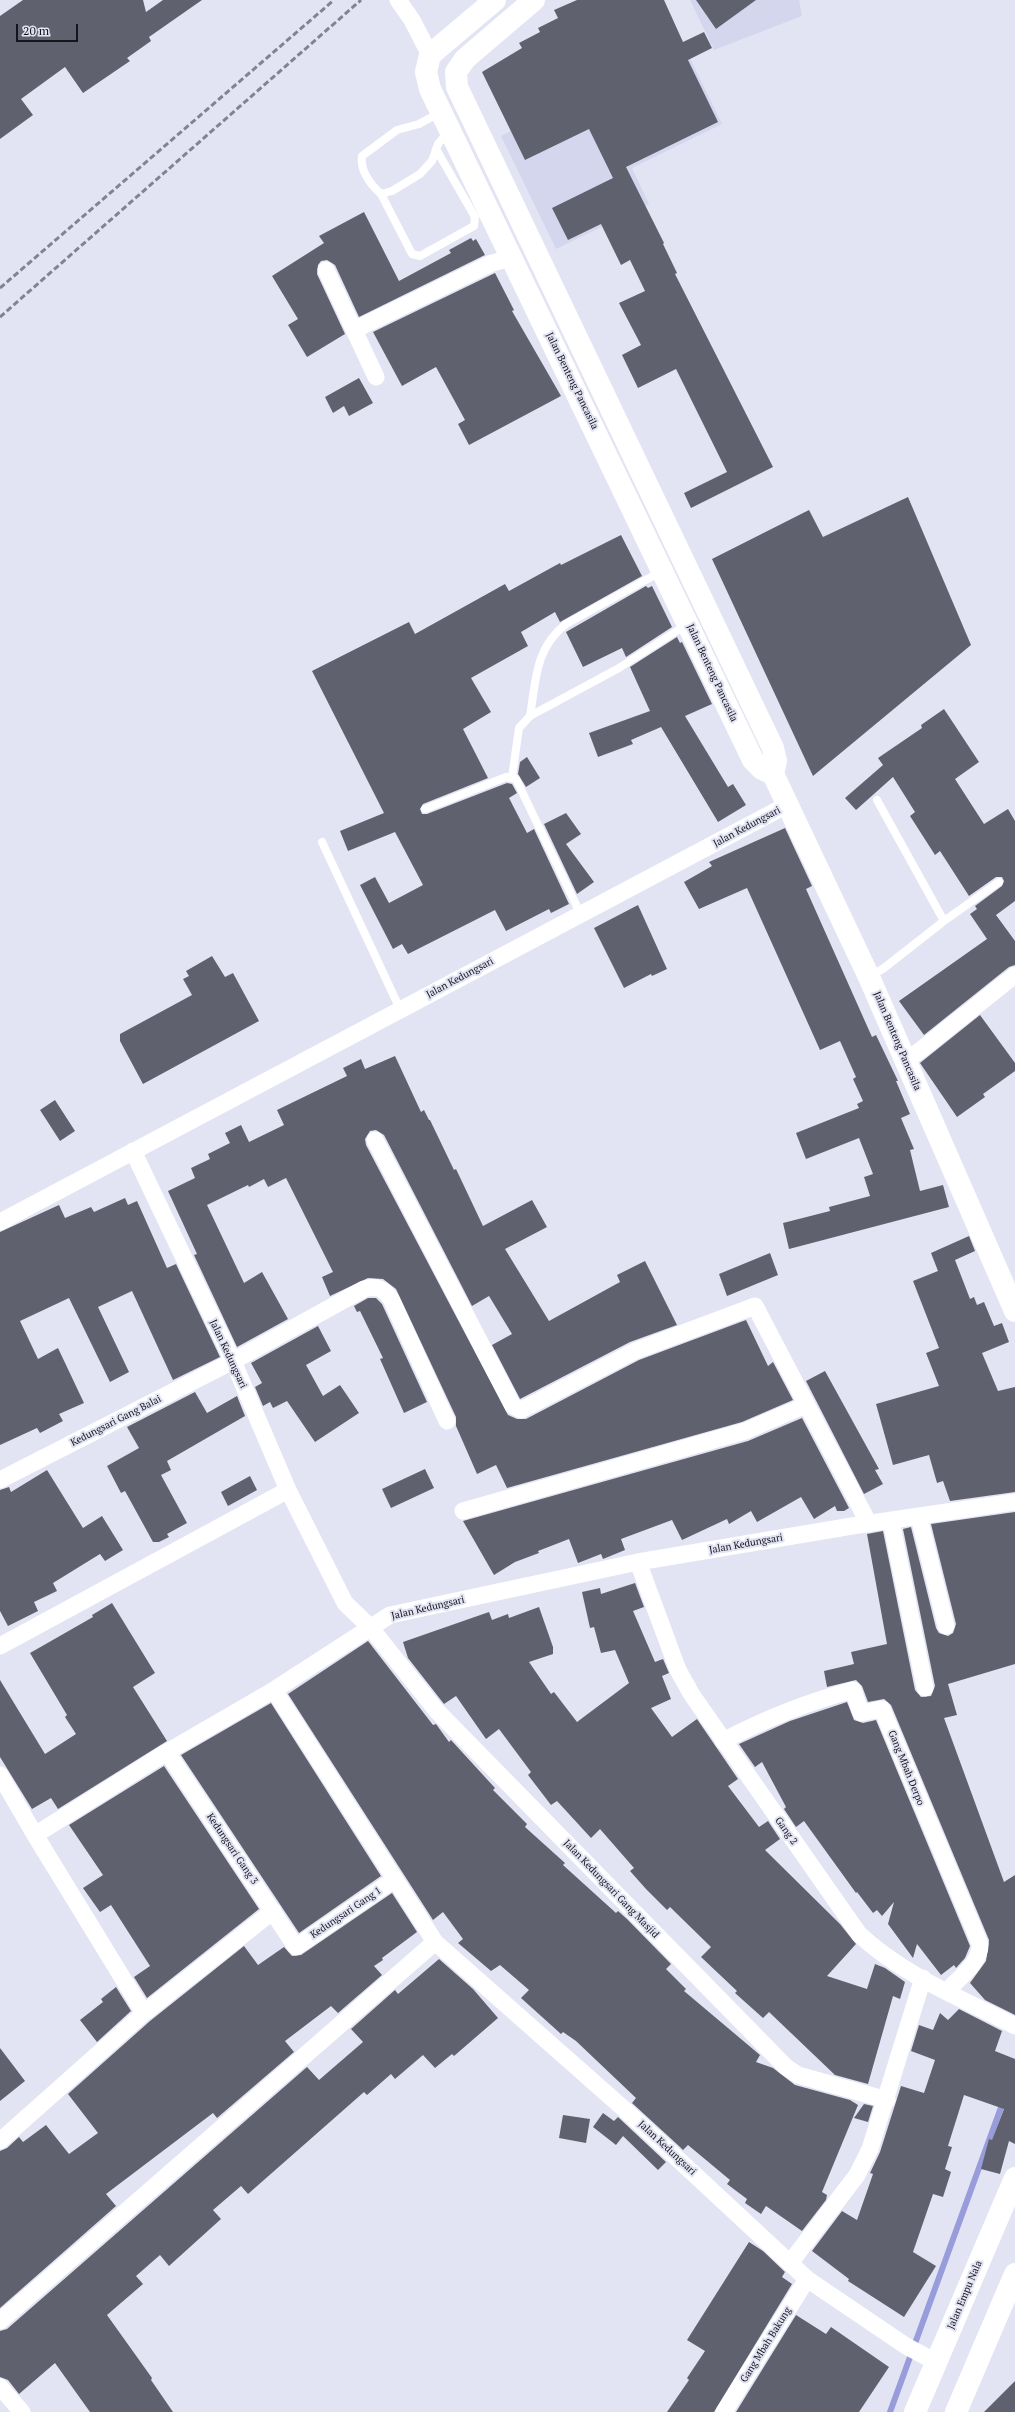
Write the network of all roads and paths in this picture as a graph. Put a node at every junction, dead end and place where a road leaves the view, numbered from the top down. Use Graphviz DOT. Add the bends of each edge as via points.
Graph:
graph roads {
  1 [pos="398,0"];
  2 [pos="495,0"];
  3 [pos="534,0"];
  4 [pos="430,55"];
  5 [pos="446,121"];
  6 [pos="436,149"];
  7 [pos="381,194"];
  8 [pos="534,248"];
  9 [pos="512,258"];
  10 [pos="326,270"];
  11 [pos="354,330"];
  12 [pos="376,377"];
  13 [pos="635,460"];
  14 [pos="614,470"];
  15 [pos="663,571"];
  16 [pos="689,624"];
  17 [pos="530,716"];
  18 [pos="773,774"];
  19 [pos="512,777"];
  20 [pos="877,800"];
  21 [pos="787,805"];
  22 [pos="425,809"];
  23 [pos="322,842"];
  24 [pos="999,882"];
  25 [pos="581,915"];
  26 [pos="944,921"];
  27 [pos="1015,975"];
  28 [pos="869,977"];
  29 [pos="400,1009"];
  30 [pos="904,1060"];
  31 [pos="375,1140"];
  32 [pos="133,1151"];
  33 [pos="0,1222"];
  34 [pos="1015,1311"];
  35 [pos="233,1361"];
  36 [pos="806,1405"];
  37 [pos="447,1421"];
  38 [pos="0,1480"];
  39 [pos="288,1490"];
  40 [pos="1015,1502"];
  41 [pos="463,1511"];
  42 [pos="919,1517"];
  43 [pos="891,1521"];
  44 [pos="869,1524"];
  45 [pos="638,1562"];
  46 [pos="946,1626"];
  47 [pos="370,1627"];
  48 [pos="0,1646"];
  49 [pos="925,1688"];
  50 [pos="274,1690"];
  51 [pos="723,1741"];
  52 [pos="167,1752"];
  53 [pos="0,1775"];
  54 [pos="35,1835"];
  55 [pos="395,1879"];
  56 [pos="273,1911"];
  57 [pos="435,1942"];
  58 [pos="296,1946"];
  59 [pos="922,1978"];
  60 [pos="947,1991"];
  61 [pos="144,2013"];
  62 [pos="1015,2026"];
  63 [pos="887,2100"];
  64 [pos="0,2141"];
  65 [pos="1015,2178"];
  66 [pos="790,2262"];
  67 [pos="1015,2274"];
  68 [pos="807,2279"];
  69 [pos="0,2321"];
  70 [pos="920,2354"];
  71 [pos="0,2387"];
  72 [pos="22,2412"];
  73 [pos="724,2412"];
  74 [pos="915,2412"];
  75 [pos="956,2412"];
  1 -- 4 [label="street" via="412,20"];
  2 -- 4 [label="street"];
  3 -- 8 [label="street, Jalan Benteng Pancasila" via="465,60 456,72 457,86"];
  4 -- 5 [label="street, Jalan Benteng Pancasila" via="426,72 430,89"];
  5 -- 6 [label="lane"];
  5 -- 7 [label="lane" via="397,130 362,156 360,166"];
  5 -- 9 [label="street, Jalan Benteng Pancasila"];
  6 -- 7 [label="lane" via="432,161 420,174 392,191"];
  6 -- 7 [label="lane" via="474,217 474,226 420,256 412,254"];
  8 -- 9 [label="street"];
  8 -- 13 [label="street, Jalan Benteng Pancasila"];
  9 -- 11 [label="street" via="492,262"];
  9 -- 14 [label="street, Jalan Benteng Pancasila"];
  10 -- 11 [label="street"];
  11 -- 12 [label="street"];
  13 -- 14 [label="street"];
  13 -- 18 [label="street, Jalan Benteng Pancasila" via="773,748 776,761"];
  14 -- 15 [label="street, Jalan Benteng Pancasila"];
  15 -- 16 [label="street, Jalan Benteng Pancasila"];
  15 -- 17 [label="lane" via="554,633 544,646"];
  16 -- 17 [label="lane" via="619,668"];
  16 -- 18 [label="street, Jalan Benteng Pancasila" via="753,760 762,769"];
  17 -- 19 [label="lane" via="519,728"];
  18 -- 21 [label="street, Jalan Benteng Pancasila"];
  19 -- 22 [label="lane" via="506,777"];
  19 -- 25 [label="lane" via="519,782"];
  20 -- 26 [label="lane"];
  21 -- 25 [label="street, Jalan Kedungsari"];
  21 -- 28 [label="street, Jalan Benteng Pancasila"];
  23 -- 29 [label="lane"];
  24 -- 26 [label="lane"];
  25 -- 29 [label="street, Jalan Kedungsari"];
  26 -- 28 [label="lane"];
  27 -- 30 [label="street" via="917,1053"];
  28 -- 30 [label="street, Jalan Benteng Pancasila"];
  29 -- 32 [label="street, Jalan Kedungsari"];
  30 -- 34 [label="street, Jalan Benteng Pancasila"];
  31 -- 36 [label="street" via="510,1402 517,1409 521,1410 635,1351 755,1306"];
  32 -- 33 [label="street, Jalan Kedungsari"];
  32 -- 35 [label="street, Jalan Kedungsari"];
  35 -- 37 [label="street, Kedungsari Gang Balai" via="373,1286 391,1299"];
  35 -- 38 [label="street, Kedungsari Gang Balai"];
  35 -- 39 [label="street, Jalan Kedungsari"];
  36 -- 41 [label="street" via="745,1431"];
  36 -- 44 [label="street"];
  39 -- 47 [label="street, Jalan Kedungsari" via="340,1595"];
  39 -- 48 [label="street"];
  40 -- 42 [label="street, Jalan Kedungsari"];
  42 -- 43 [label="street, Jalan Kedungsari"];
  42 -- 46 [label="street"];
  43 -- 44 [label="street, Jalan Kedungsari"];
  43 -- 49 [label="street"];
  44 -- 45 [label="street, Jalan Kedungsari"];
  45 -- 47 [label="street, Jalan Kedungsari" via="390,1616"];
  45 -- 51 [label="street, Gang 2" via="678,1670"];
  47 -- 50 [label="street"];
  47 -- 63 [label="street, Jalan Kedungsari Gang Masjid" via="436,1710 786,2067 798,2075"];
  50 -- 52 [label="street"];
  50 -- 55 [label="street, Jalan Kedungsari"];
  51 -- 59 [label="street, Gang 2" via="859,1934 880,1952"];
  51 -- 60 [label="street, Gang Mbah Derpo" via="813,1700 853,1690 861,1713 882,1709 980,1944 979,1955 975,1961"];
  52 -- 54 [label="street"];
  52 -- 56 [label="street, Kedungsari Gang 3"];
  53 -- 54 [label="street"];
  54 -- 61 [label="street"];
  55 -- 57 [label="street, Jalan Kedungsari"];
  55 -- 58 [label="street, Kedungsari Gang 1"];
  56 -- 58 [label="street, Kedungsari Gang 3"];
  56 -- 61 [label="street"];
  57 -- 66 [label="street, Jalan Kedungsari" via="624,2109"];
  57 -- 69 [label="street"];
  59 -- 60 [label="street, Gang 2"];
  59 -- 63 [label="street"];
  60 -- 62 [label="street, Gang 2"];
  61 -- 64 [label="street"];
  63 -- 66 [label="street" via="864,2163"];
  65 -- 70 [label="street, Jalan Empu Nala"];
  66 -- 68 [label="street, Jalan Kedungsari"];
  67 -- 75 [label="street"];
  68 -- 70 [label="street, Jalan Kedungsari"];
  68 -- 73 [label="street, Gang Mbah Bakung"];
  70 -- 74 [label="street, Jalan Empu Nala"];
  71 -- 72 [label="street"];
}
